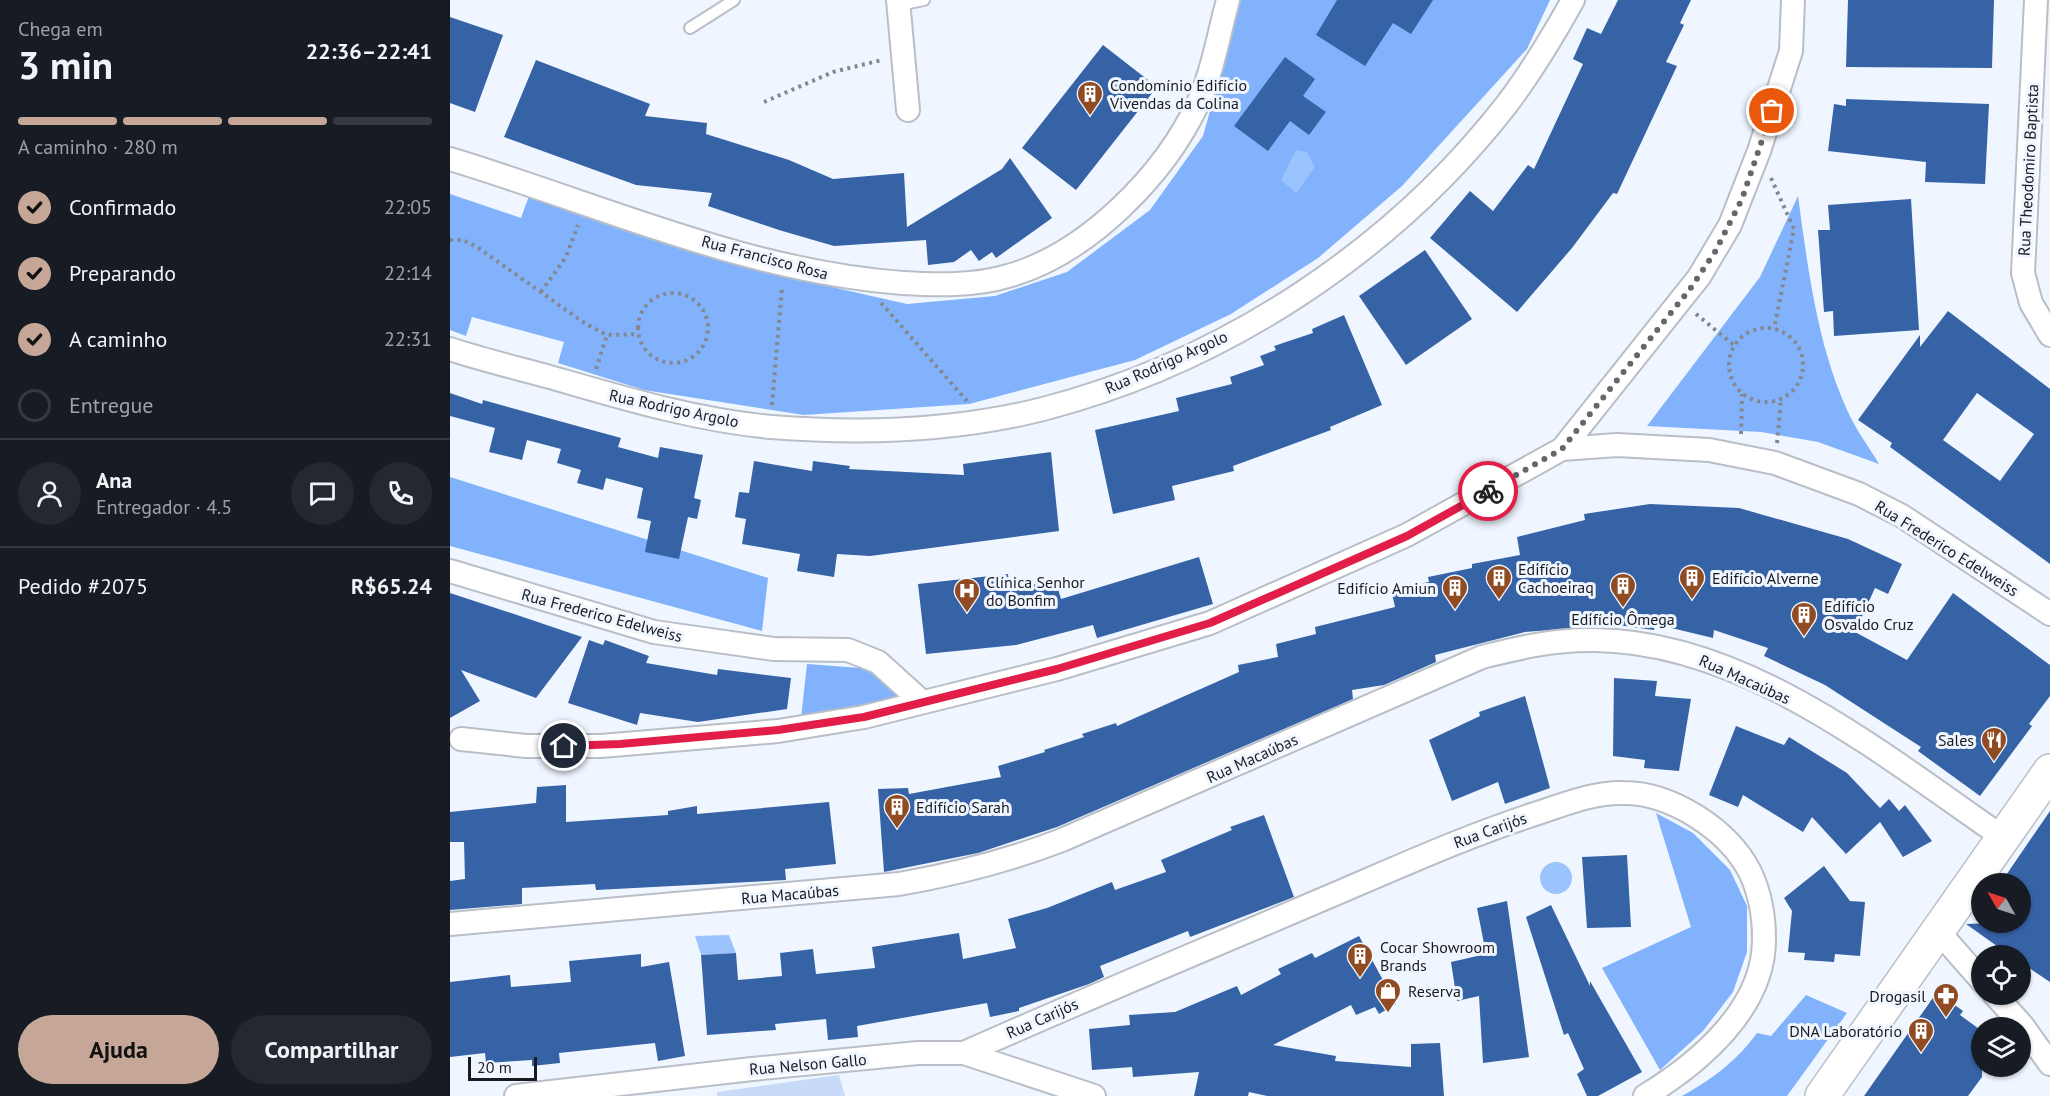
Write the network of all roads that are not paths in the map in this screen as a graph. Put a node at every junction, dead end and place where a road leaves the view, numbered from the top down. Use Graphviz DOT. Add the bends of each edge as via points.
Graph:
graph roads {
  1 [pos="735,0"];
  2 [pos="924,0"];
  3 [pos="1228,0"];
  4 [pos="1573,0"];
  5 [pos="1792,0"];
  6 [pos="2036,0"];
  7 [pos="899,3"];
  8 [pos="690,28"];
  9 [pos="908,110"];
  10 [pos="450,159"];
  11 [pos="2050,335"];
  12 [pos="450,349"];
  13 [pos="1562,449"];
  14 [pos="450,571"];
  15 [pos="2050,614"];
  16 [pos="921,701"];
  17 [pos="461,739"];
  18 [pos="2050,771"];
  19 [pos="2004,838"];
  20 [pos="450,924"];
  21 [pos="1938,931"];
  22 [pos="1971,968"];
  23 [pos="2004,1005"];
  24 [pos="964,1053"];
  25 [pos="2050,1064"];
  26 [pos="516,1096"];
  27 [pos="1095,1096"];
  28 [pos="1645,1096"];
  29 [pos="1822,1096"];
  1 -- 8 [label="lane"];
  2 -- 7 [label="lane"];
  3 -- 10 [label="street, Rua Francisco Rosa" via="1199,99 1177,140 1146,183 1116,213 1072,245 1007,277 930,284 861,279 785,265 585,205 530,183"];
  4 -- 12 [label="street, Rua Rodrigo Argolo" via="1537,62 1466,153 1377,238 1271,313 1223,338 1120,384 1042,409 904,429 770,427 642,404"];
  5 -- 13 [label="street" via="1791,51 1760,151 1730,225 1680,302"];
  6 -- 11 [label="street, Rua Theodomiro Baptista" via="2023,273 2031,303"];
  7 -- 9 [label="street"];
  13 -- 15 [label="street, Rua Frederico Edelweiss" via="1617,445 1740,455 1775,463 1859,494 1902,516"];
  13 -- 16 [label="street, Rua Frederico Edelweiss" via="1407,536 1210,623 1057,669"];
  14 -- 16 [label="street, Rua Frederico Edelweiss" via="654,632 774,649 848,650 878,662"];
  16 -- 17 [label="street" via="864,717 678,740 526,746"];
  18 -- 19 [label="main road"];
  19 -- 20 [label="street, Rua Macaúbas" via="1861,740 1740,673 1690,655 1636,643 1553,642 1482,657 1062,840 1012,860 963,873 899,884"];
  19 -- 21 [label="main road"];
  21 -- 22 [label="street"];
  21 -- 29 [label="main road"];
  23 -- 25 [label="street"];
  24 -- 26 [label="street, Rua Nelson Gallo" via="918,1053"];
  24 -- 27 [label="street, Rua Nelson Gallo"];
  24 -- 28 [label="street, Rua Carijós" via="1182,957 1500,825 1591,796 1624,792 1656,796 1682,806 1712,828 1749,870 1764,921 1764,950 1757,979 1744,1005 1727,1029 1676,1077"];
}
